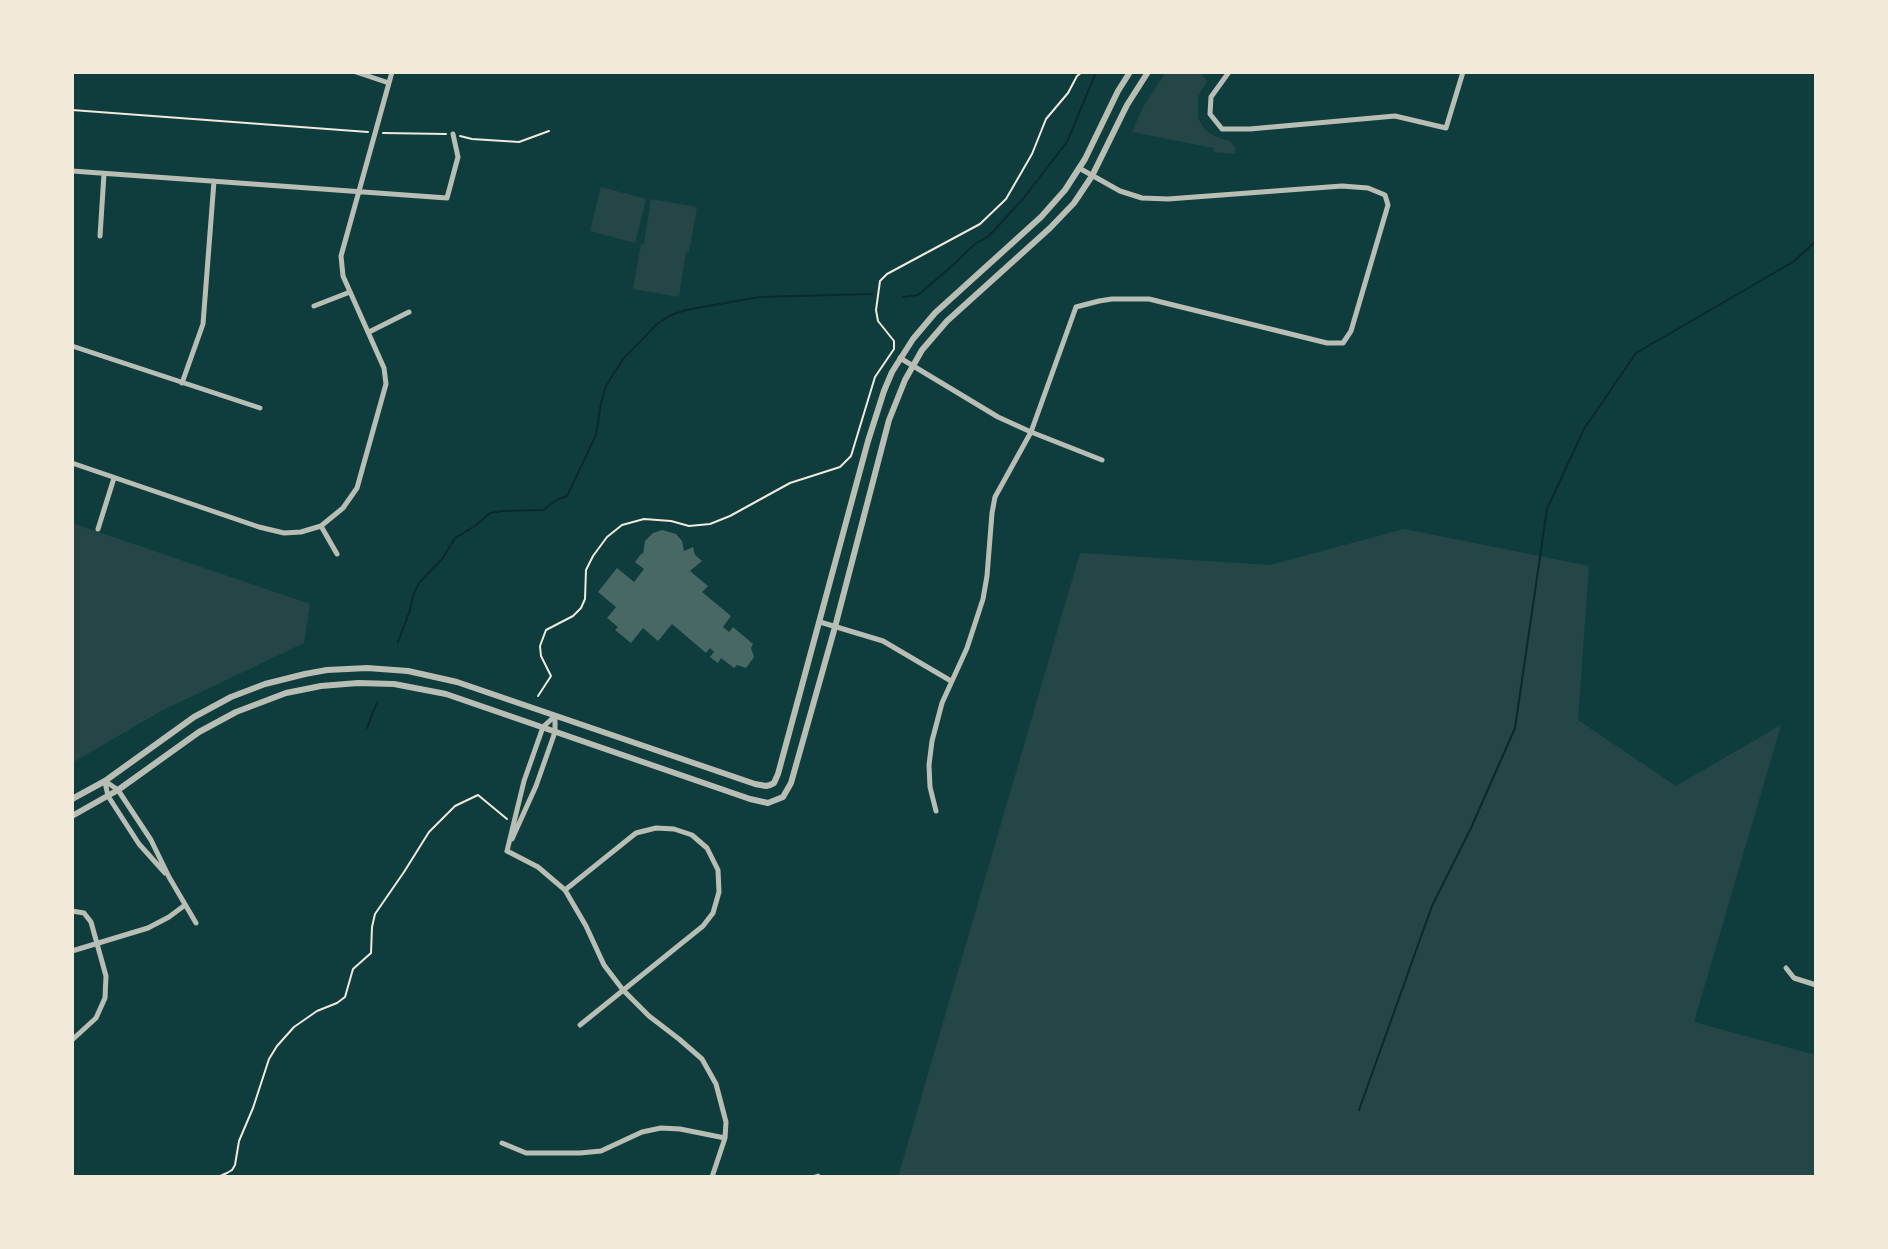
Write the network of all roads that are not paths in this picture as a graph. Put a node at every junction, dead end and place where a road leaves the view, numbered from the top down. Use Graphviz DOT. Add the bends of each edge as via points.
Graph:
graph roads {
  1 [pos="356,72"];
  2 [pos="392,72"];
  3 [pos="1130,72"];
  4 [pos="1148,72"];
  5 [pos="1229,72"];
  6 [pos="1463,72"];
  7 [pos="389,83"];
  8 [pos="453,134"];
  9 [pos="1079,168"];
  10 [pos="72,171"];
  11 [pos="104,174"];
  12 [pos="1092,176"];
  13 [pos="214,181"];
  14 [pos="358,191"];
  15 [pos="100,236"];
  16 [pos="350,292"];
  17 [pos="314,306"];
  18 [pos="409,312"];
  19 [pos="369,332"];
  20 [pos="72,346"];
  21 [pos="900,358"];
  22 [pos="912,366"];
  23 [pos="182,383"];
  24 [pos="260,408"];
  25 [pos="1031,432"];
  26 [pos="1102,460"];
  27 [pos="72,463"];
  28 [pos="114,478"];
  29 [pos="321,526"];
  30 [pos="98,529"];
  31 [pos="337,554"];
  32 [pos="820,622"];
  33 [pos="835,627"];
  34 [pos="951,681"];
  35 [pos="555,716"];
  36 [pos="543,727"];
  37 [pos="555,732"];
  38 [pos="105,781"];
  39 [pos="118,790"];
  40 [pos="108,796"];
  41 [pos="72,799"];
  42 [pos="936,811"];
  43 [pos="72,816"];
  44 [pos="507,851"];
  45 [pos="169,877"];
  46 [pos="565,890"];
  47 [pos="185,905"];
  48 [pos="72,911"];
  49 [pos="196,923"];
  50 [pos="98,942"];
  51 [pos="72,951"];
  52 [pos="1786,968"];
  53 [pos="1816,985"];
  54 [pos="623,990"];
  55 [pos="580,1025"];
  56 [pos="72,1040"];
  57 [pos="725,1138"];
  58 [pos="502,1143"];
  59 [pos="712,1177"];
  1 -- 7 [label="street"];
  2 -- 7 [label="street"];
  3 -- 9 [label="street"];
  4 -- 12 [label="street"];
  5 -- 6 [label="street" via="1211,97 1210,114 1222,129 1395,116 1446,128"];
  7 -- 14 [label="street"];
  8 -- 14 [label="street" via="458,157 447,198"];
  9 -- 12 [label="street"];
  9 -- 21 [label="street" via="1041,217 959,290"];
  10 -- 11 [label="street"];
  11 -- 13 [label="street"];
  11 -- 15 [label="street"];
  12 -- 22 [label="street" via="1065,213 947,321"];
  12 -- 25 [label="street" via="1142,198 1342,186 1385,195 1388,205 1343,343 1163,301 1112,299 1076,307"];
  13 -- 14 [label="street"];
  13 -- 23 [label="street" via="203,324"];
  14 -- 16 [label="street" via="341,256"];
  16 -- 17 [label="street"];
  16 -- 19 [label="street"];
  18 -- 19 [label="street"];
  19 -- 29 [label="street" via="384,368 380,411 357,488"];
  20 -- 23 [label="street"];
  21 -- 22 [label="street"];
  21 -- 32 [label="street" via="878,408"];
  22 -- 25 [label="street"];
  22 -- 33 [label="street" via="889,420"];
  23 -- 24 [label="street"];
  25 -- 26 [label="street"];
  25 -- 34 [label="street" via="995,497 983,599"];
  27 -- 28 [label="street"];
  28 -- 29 [label="street" via="284,533"];
  28 -- 30 [label="street"];
  29 -- 31 [label="street"];
  32 -- 33 [label="street"];
  32 -- 35 [label="street" via="778,774 770,785"];
  33 -- 34 [label="street" via="883,641"];
  33 -- 37 [label="street" via="791,783 778,800 750,799"];
  34 -- 42 [label="street" via="938,714 929,765"];
  35 -- 36 [label="street"];
  35 -- 37 [label="street"];
  35 -- 38 [label="street" via="428,675 388,669 327,670 265,684 214,706"];
  36 -- 37 [label="street"];
  36 -- 39 [label="street" via="412,687 321,686 268,699 217,721"];
  36 -- 44 [label="street"];
  37 -- 44 [label="street"];
  38 -- 39 [label="street"];
  38 -- 40 [label="street"];
  38 -- 41 [label="street"];
  39 -- 40 [label="street"];
  39 -- 45 [label="street"];
  40 -- 43 [label="street"];
  40 -- 45 [label="street" via="139,844"];
  44 -- 46 [label="street" via="538,867"];
  45 -- 47 [label="street"];
  46 -- 54 [label="street"];
  46 -- 54 [label="street" via="636,833 674,829 707,848 718,870 713,913"];
  47 -- 49 [label="street"];
  47 -- 50 [label="street" via="148,928"];
  48 -- 50 [label="street" via="88,916"];
  50 -- 51 [label="street"];
  50 -- 56 [label="street" via="105,998 96,1018"];
  52 -- 53 [label="street" via="1794,978"];
  54 -- 55 [label="street"];
  54 -- 57 [label="street" via="702,1059 720,1095"];
  57 -- 58 [label="street" via="661,1128 601,1151 580,1153 526,1153"];
  57 -- 59 [label="street"];
}
